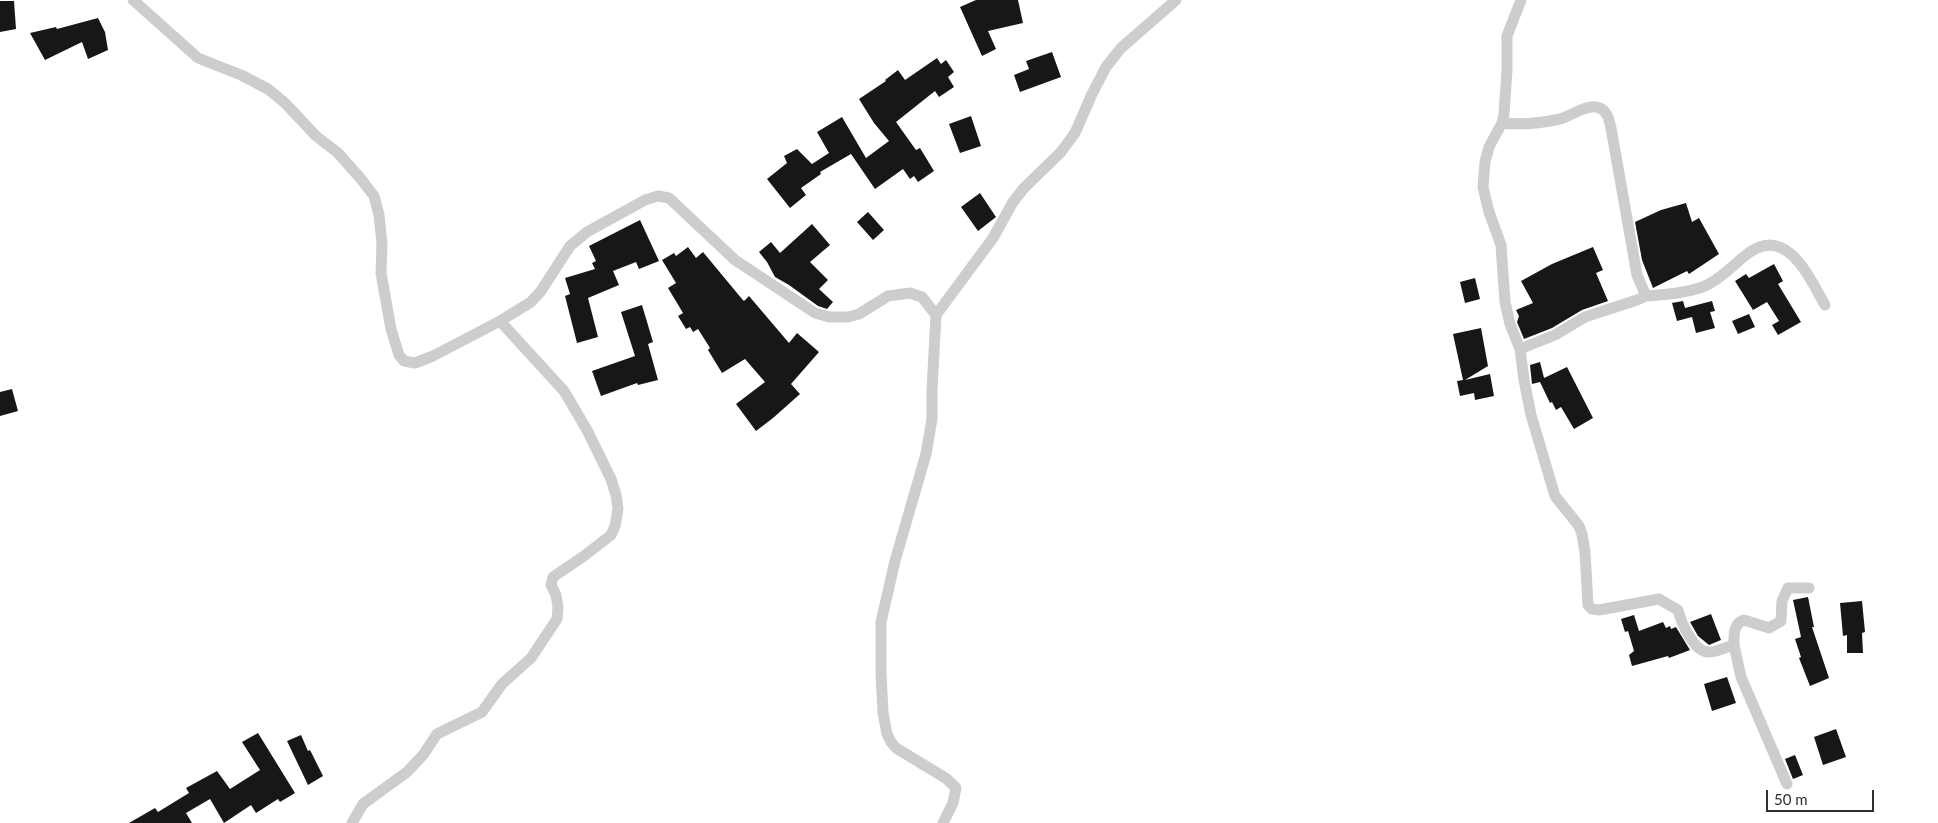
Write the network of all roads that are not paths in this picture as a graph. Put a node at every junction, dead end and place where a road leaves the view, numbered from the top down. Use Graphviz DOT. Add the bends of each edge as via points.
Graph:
graph roads {
  1 [pos="133,0"];
  2 [pos="1176,0"];
  3 [pos="1521,0"];
  4 [pos="1502,123"];
  5 [pos="1646,296"];
  6 [pos="1825,306"];
  7 [pos="936,314"];
  8 [pos="500,321"];
  9 [pos="1520,349"];
  10 [pos="1809,588"];
  11 [pos="1734,645"];
  12 [pos="1787,784"];
  13 [pos="352,823"];
  14 [pos="943,823"];
  1 -- 8 [label="street" via="198,58 268,89 361,178 374,196 379,215 381,273 391,329 404,361 415,363 433,356"];
  2 -- 7 [label="street" via="1121,48 1111,61 1099,79 1076,133 1013,202 992,238"];
  3 -- 4 [label="street" via="1507,36"];
  4 -- 5 [label="street" via="1560,119 1595,107 1605,112 1611,128 1637,275"];
  4 -- 9 [label="street" via="1489,147 1483,187 1488,212 1501,245 1505,302"];
  5 -- 6 [label="street" via="1706,286 1755,248 1777,246 1793,255"];
  5 -- 9 [label="street" via="1584,317 1555,335"];
  7 -- 8 [label="street" via="922,296 910,293 888,296 848,318 815,313 735,260 664,196 645,200 588,232 570,246 532,302"];
  7 -- 14 [label="street" via="932,419 926,454 895,561 881,622 881,637 883,712 887,734 896,748 953,783 956,788 953,802"];
  8 -- 13 [label="street" via="573,404 614,486 618,509 615,526 606,540 553,577 551,585 556,595 557,619 524,666 502,684 482,712 437,734 407,772 363,804"];
  9 -- 11 [label="street" via="1532,415 1555,496 1582,534 1586,598 1590,607 1599,610 1659,599 1678,610 1682,625 1702,651 1712,652"];
  10 -- 11 [label="street" via="1788,588 1782,601 1781,620 1769,628 1744,620 1738,623"];
  11 -- 12 [label="street" via="1741,677"];
}
